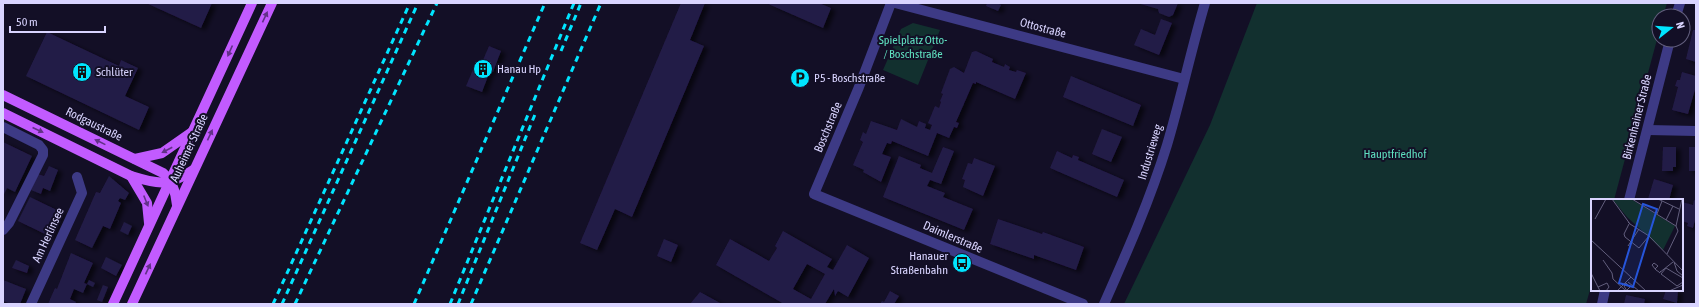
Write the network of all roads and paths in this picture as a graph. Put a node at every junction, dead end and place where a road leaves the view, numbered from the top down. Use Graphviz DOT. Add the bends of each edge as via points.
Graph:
graph roads {
  1 [pos="252,3"];
  2 [pos="272,3"];
  3 [pos="891,3"];
  4 [pos="895,3"];
  5 [pos="1205,3"];
  6 [pos="1668,48"];
  7 [pos="1184,79"];
  8 [pos="3,95"];
  9 [pos="3,113"];
  10 [pos="3,127"];
  11 [pos="1648,130"];
  12 [pos="1696,130"];
  13 [pos="194,131"];
  14 [pos="135,159"];
  15 [pos="193,170"];
  16 [pos="131,176"];
  17 [pos="77,177"];
  18 [pos="170,182"];
  19 [pos="814,194"];
  20 [pos="1629,199"];
  21 [pos="177,205"];
  22 [pos="148,229"];
  23 [pos="3,230"];
  24 [pos="1605,291"];
  25 [pos="31,304"];
  26 [pos="113,304"];
  27 [pos="132,304"];
  28 [pos="1083,304"];
  29 [pos="1104,304"];
  30 [pos="1602,304"];
  1 -- 13 [label="main road, Auheimer Straße, one-way"];
  15 -- 2 [label="main road, Auheimer Straße, one-way"];
  3 -- 19 [label="street, Boschstraße" via="860,86"];
  4 -- 7 [label="street, Ottostraße"];
  5 -- 7 [label="street, Industrieweg"];
  6 -- 11 [label="street, Birkenhainer Straße"];
  7 -- 29 [label="street, Industrieweg" via="1153,186 1132,242"];
  14 -- 8 [label="main road, Rodgaustraße, one-way"];
  9 -- 16 [label="main road, one-way"];
  10 -- 23 [label="street" via="39,145 43,150 43,155"];
  11 -- 12 [label="street"];
  11 -- 20 [label="street, Birkenhainer Straße"];
  13 -- 14 [label="main road, one-way" via="162,153"];
  13 -- 18 [label="main road, Auheimer Straße"];
  14 -- 18 [label="main road, Rodgaustraße" via="163,173"];
  15 -- 18 [label="main road" via="182,178"];
  15 -- 21 [label="main road, Auheimer Straße"];
  16 -- 18 [label="main road" via="157,184"];
  16 -- 22 [label="main road, one-way" via="147,203"];
  17 -- 25 [label="street, Am Herlinsee" via="82,193"];
  18 -- 21 [label="main road, Rodgaustraße"];
  18 -- 22 [label="main road, Auheimer Straße"];
  19 -- 28 [label="street, Daimlerstraße"];
  27 -- 21 [label="main road, Auheimer Straße, one-way"];
  22 -- 26 [label="main road, Auheimer Straße"];
  24 -- 30 [label="street"];
}
